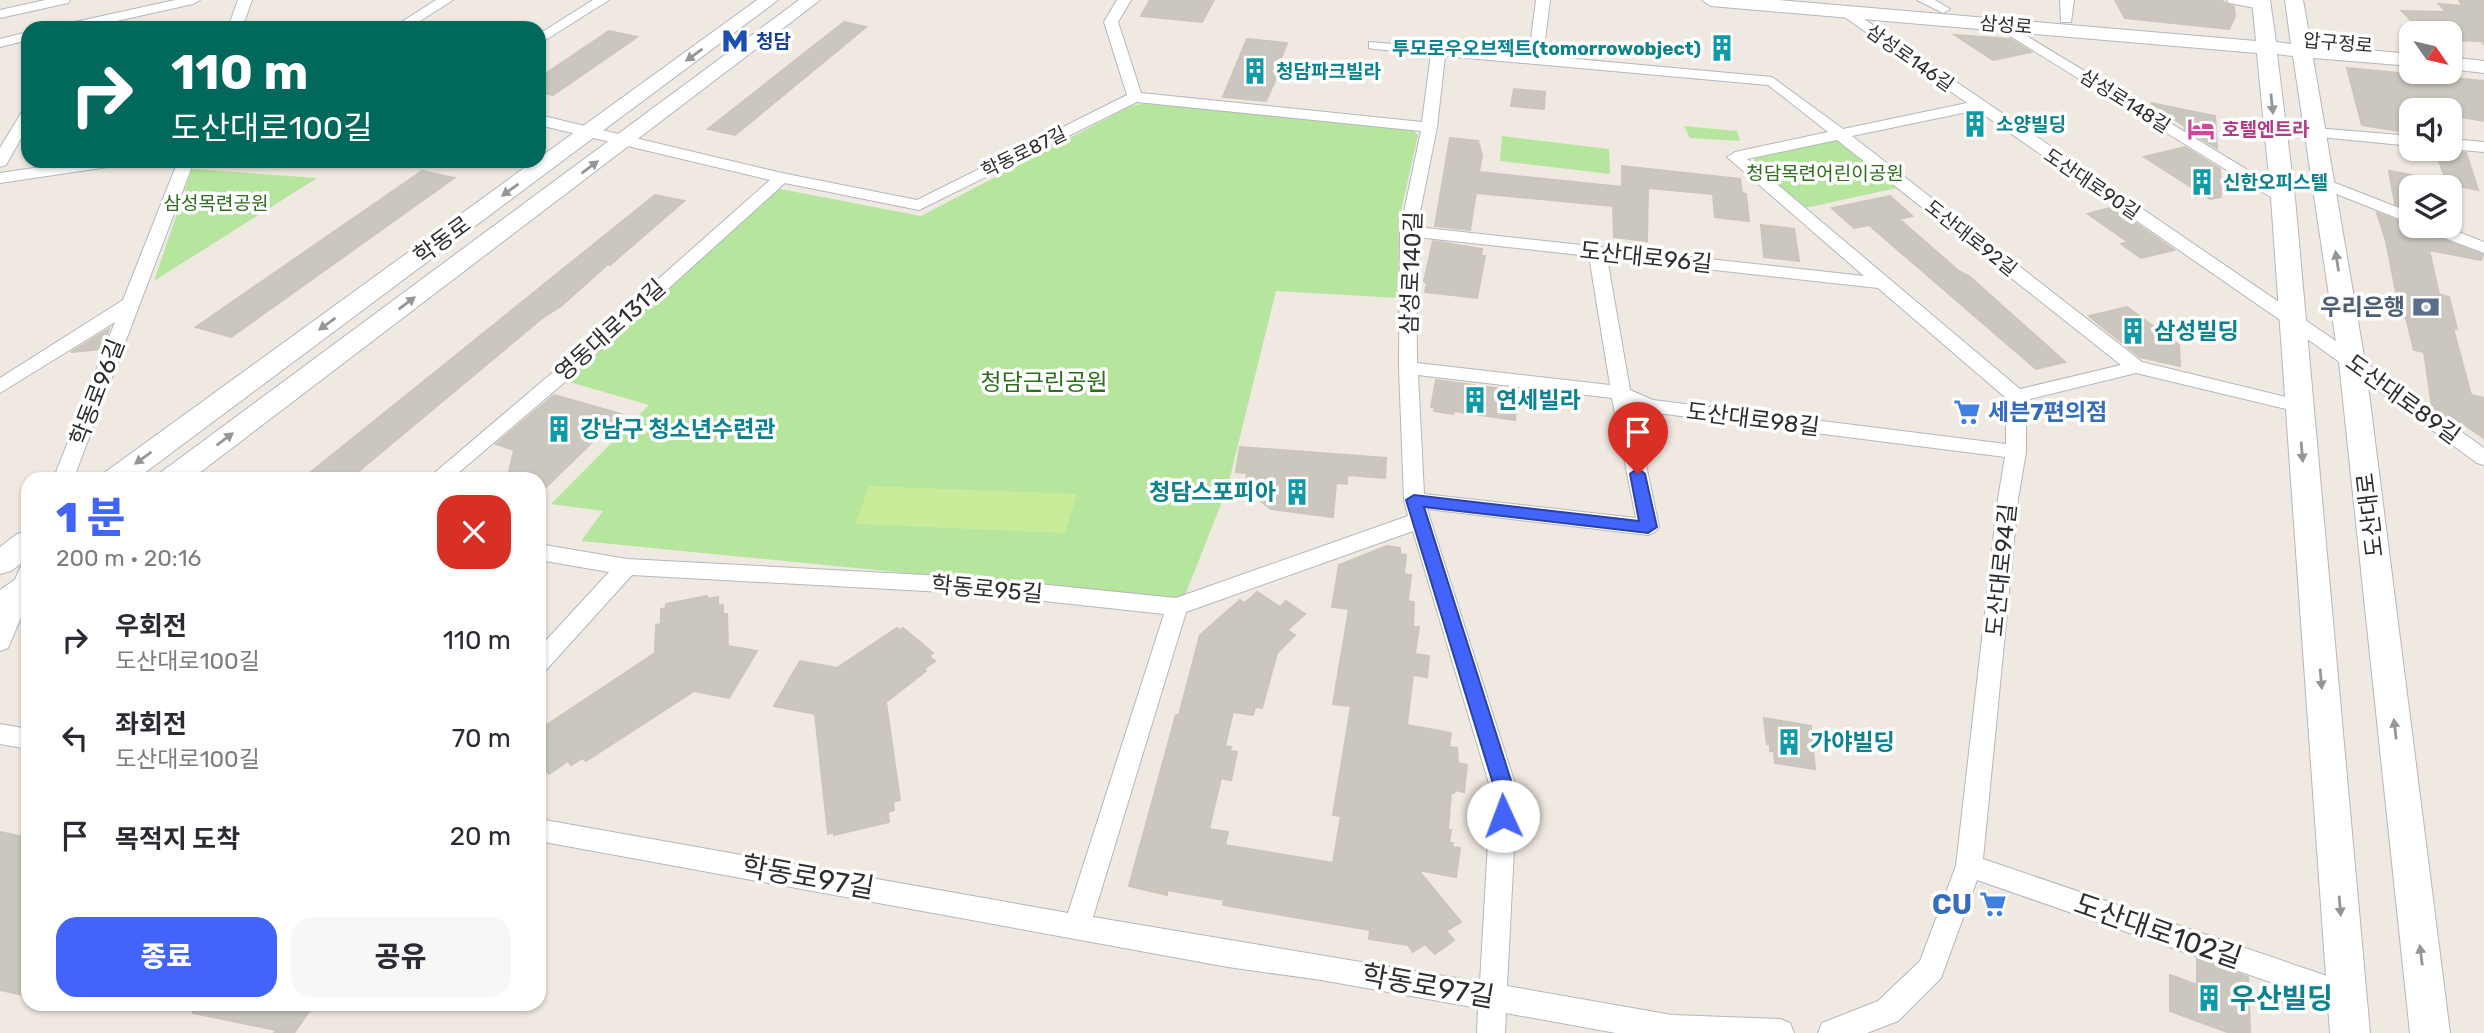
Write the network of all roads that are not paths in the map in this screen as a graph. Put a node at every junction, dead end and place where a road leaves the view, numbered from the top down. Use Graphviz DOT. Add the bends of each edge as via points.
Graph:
graph roads {
  1 [pos="63,0"];
  2 [pos="193,0"];
  3 [pos="246,0"];
  4 [pos="446,0"];
  5 [pos="602,0"];
  6 [pos="769,0"];
  7 [pos="811,0"];
  8 [pos="1124,0"];
  9 [pos="1543,0"];
  10 [pos="1711,0"];
  11 [pos="1924,0"];
  12 [pos="2234,0"];
  13 [pos="2294,0"];
  14 [pos="2261,2"];
  15 [pos="1839,6"];
  16 [pos="1943,9"];
  17 [pos="2067,9"];
  18 [pos="0,13"];
  19 [pos="100,21"];
  20 [pos="238,21"];
  21 [pos="411,21"];
  22 [pos="2002,25"];
  23 [pos="546,36"];
  24 [pos="21,38"];
  25 [pos="2265,41"];
  26 [pos="0,43"];
  27 [pos="1374,45"];
  28 [pos="2300,45"];
  29 [pos="2399,49"];
  30 [pos="1439,51"];
  31 [pos="2462,54"];
  32 [pos="2484,55"];
  33 [pos="2399,58"];
  34 [pos="1535,61"];
  35 [pos="2462,64"];
  36 [pos="2484,66"];
  37 [pos="1135,97"];
  38 [pos="1978,105"];
  39 [pos="546,122"];
  40 [pos="21,125"];
  41 [pos="1429,127"];
  42 [pos="589,132"];
  43 [pos="2315,133"];
  44 [pos="1840,135"];
  45 [pos="2399,140"];
  46 [pos="624,141"];
  47 [pos="2462,145"];
  48 [pos="2484,147"];
  49 [pos="0,162"];
  50 [pos="546,164"];
  51 [pos="67,168"];
  52 [pos="183,168"];
  53 [pos="540,168"];
  54 [pos="0,178"];
  55 [pos="782,178"];
  56 [pos="2325,184"];
  57 [pos="2283,198"];
  58 [pos="2399,214"];
  59 [pos="1408,231"];
  60 [pos="2459,238"];
  61 [pos="2484,248"];
  62 [pos="1597,251"];
  63 [pos="1884,283"];
  64 [pos="130,304"];
  65 [pos="2292,321"];
  66 [pos="2323,341"];
  67 [pos="2353,362"];
  68 [pos="1408,368"];
  69 [pos="2136,368"];
  70 [pos="0,387"];
  71 [pos="1622,394"];
  72 [pos="2016,396"];
  73 [pos="2298,406"];
  74 [pos="2016,452"];
  75 [pos="2484,458"];
  76 [pos="66,472"];
  77 [pos="125,472"];
  78 [pos="181,472"];
  79 [pos="446,472"];
  80 [pos="1417,510"];
  81 [pos="21,547"];
  82 [pos="546,553"];
  83 [pos="0,562"];
  84 [pos="627,567"];
  85 [pos="19,590"];
  86 [pos="1177,607"];
  87 [pos="0,642"];
  88 [pos="546,655"];
  89 [pos="0,734"];
  90 [pos="21,738"];
  91 [pos="546,831"];
  92 [pos="1969,866"];
  93 [pos="1077,926"];
  94 [pos="2348,996"];
  95 [pos="1492,997"];
  96 [pos="2438,1030"];
  97 [pos="1491,1033"];
  98 [pos="1780,1033"];
  99 [pos="1832,1033"];
  100 [pos="2350,1033"];
  1 -- 18 [label="street"];
  2 -- 19 [label="street"];
  3 -- 20 [label="street"];
  4 -- 21 [label="street"];
  5 -- 23 [label="street"];
  6 -- 42 [label="main road, 학동로, one-way"];
  7 -- 46 [label="main road, 학동로"];
  8 -- 37 [label="street" via="1111,22"];
  9 -- 34 [label="street"];
  10 -- 15 [label="main road, 삼성로"];
  11 -- 16 [label="street"];
  12 -- 14 [label="street"];
  13 -- 28 [label="main road, 도산대로"];
  14 -- 25 [label="main road"];
  15 -- 16 [label="main road, 삼성로"];
  15 -- 22 [label="main road, 삼성로"];
  15 -- 38 [label="street, 삼성로146길"];
  16 -- 17 [label="main road, 삼성로"];
  17 -- 25 [label="main road, 삼성로"];
  22 -- 25 [label="main road, 삼성로"];
  22 -- 57 [label="street, 삼성로148길"];
  24 -- 26 [label="street"];
  25 -- 28 [label="main road, 압구정로"];
  25 -- 57 [label="main road, one-way"];
  27 -- 30 [label="street"];
  28 -- 29 [label="main road, 압구정로"];
  28 -- 33 [label="main road, 압구정로"];
  28 -- 43 [label="main road, 도산대로"];
  30 -- 34 [label="street, 도산대로92길"];
  30 -- 41 [label="street, 삼성로140길"];
  31 -- 32 [label="main road"];
  34 -- 44 [label="street, 도산대로92길" via="1772,82"];
  35 -- 36 [label="main road"];
  37 -- 41 [label="street"];
  37 -- 55 [label="street, 학동로87길" via="919,205"];
  38 -- 44 [label="street"];
  38 -- 65 [label="street, 도산대로90길"];
  39 -- 42 [label="street, 학동로87길"];
  40 -- 49 [label="street"];
  41 -- 59 [label="street, 삼성로140길"];
  42 -- 46 [label="street, 학동로87길"];
  42 -- 50 [label="main road, 학동로, one-way"];
  43 -- 45 [label="street"];
  43 -- 56 [label="main road, 도산대로"];
  44 -- 63 [label="street" via="1735,157"];
  44 -- 69 [label="street, 도산대로92길"];
  46 -- 55 [label="street, 학동로87길"];
  78 -- 46 [label="main road, 학동로, one-way"];
  47 -- 48 [label="street"];
  51 -- 54 [label="street"];
  52 -- 64 [label="street, 학동로96길"];
  53 -- 77 [label="main road, 학동로, one-way"];
  55 -- 79 [label="street, 영동대로131길"];
  56 -- 58 [label="street"];
  67 -- 56 [label="main road, 도산대로, one-way"];
  57 -- 65 [label="main road"];
  59 -- 62 [label="street, 도산대로96길"];
  59 -- 68 [label="street, 삼성로140길"];
  60 -- 61 [label="street"];
  62 -- 63 [label="street, 도산대로96길"];
  62 -- 71 [label="street"];
  63 -- 72 [label="street"];
  64 -- 70 [label="street"];
  64 -- 76 [label="street, 학동로96길"];
  65 -- 66 [label="street, 도산대로90길"];
  65 -- 73 [label="main road"];
  66 -- 67 [label="street, 도산대로89길"];
  67 -- 75 [label="street, 도산대로89길"];
  96 -- 67 [label="main road, 도산대로, one-way"];
  68 -- 71 [label="street, 도산대로98길"];
  68 -- 80 [label="street, 삼성로140길"];
  69 -- 72 [label="street"];
  69 -- 73 [label="street, 도산대로92길"];
  71 -- 74 [label="street, 도산대로98길" via="1649,406"];
  71 -- 80 [label="street" via="1648,527"];
  72 -- 74 [label="street, 도산대로94길"];
  73 -- 94 [label="main road, one-way"];
  74 -- 92 [label="street, 도산대로94길"];
  80 -- 86 [label="street, 학동로95길"];
  80 -- 95 [label="street, 삼성로140길" via="1504,790"];
  81 -- 83 [label="main road"];
  82 -- 84 [label="street, 학동로95길"];
  84 -- 86 [label="street, 학동로95길" via="981,586"];
  84 -- 88 [label="street"];
  85 -- 87 [label="street"];
  86 -- 93 [label="street"];
  89 -- 90 [label="street"];
  91 -- 93 [label="street, 학동로97길"];
  92 -- 94 [label="street, 도산대로102길"];
  92 -- 99 [label="street" via="1931,969 1888,1011"];
  93 -- 95 [label="street, 학동로97길"];
  94 -- 100 [label="main road"];
  95 -- 97 [label="street, 삼성로140길"];
  95 -- 98 [label="street, 학동로97길" via="1672,1029"];
}
